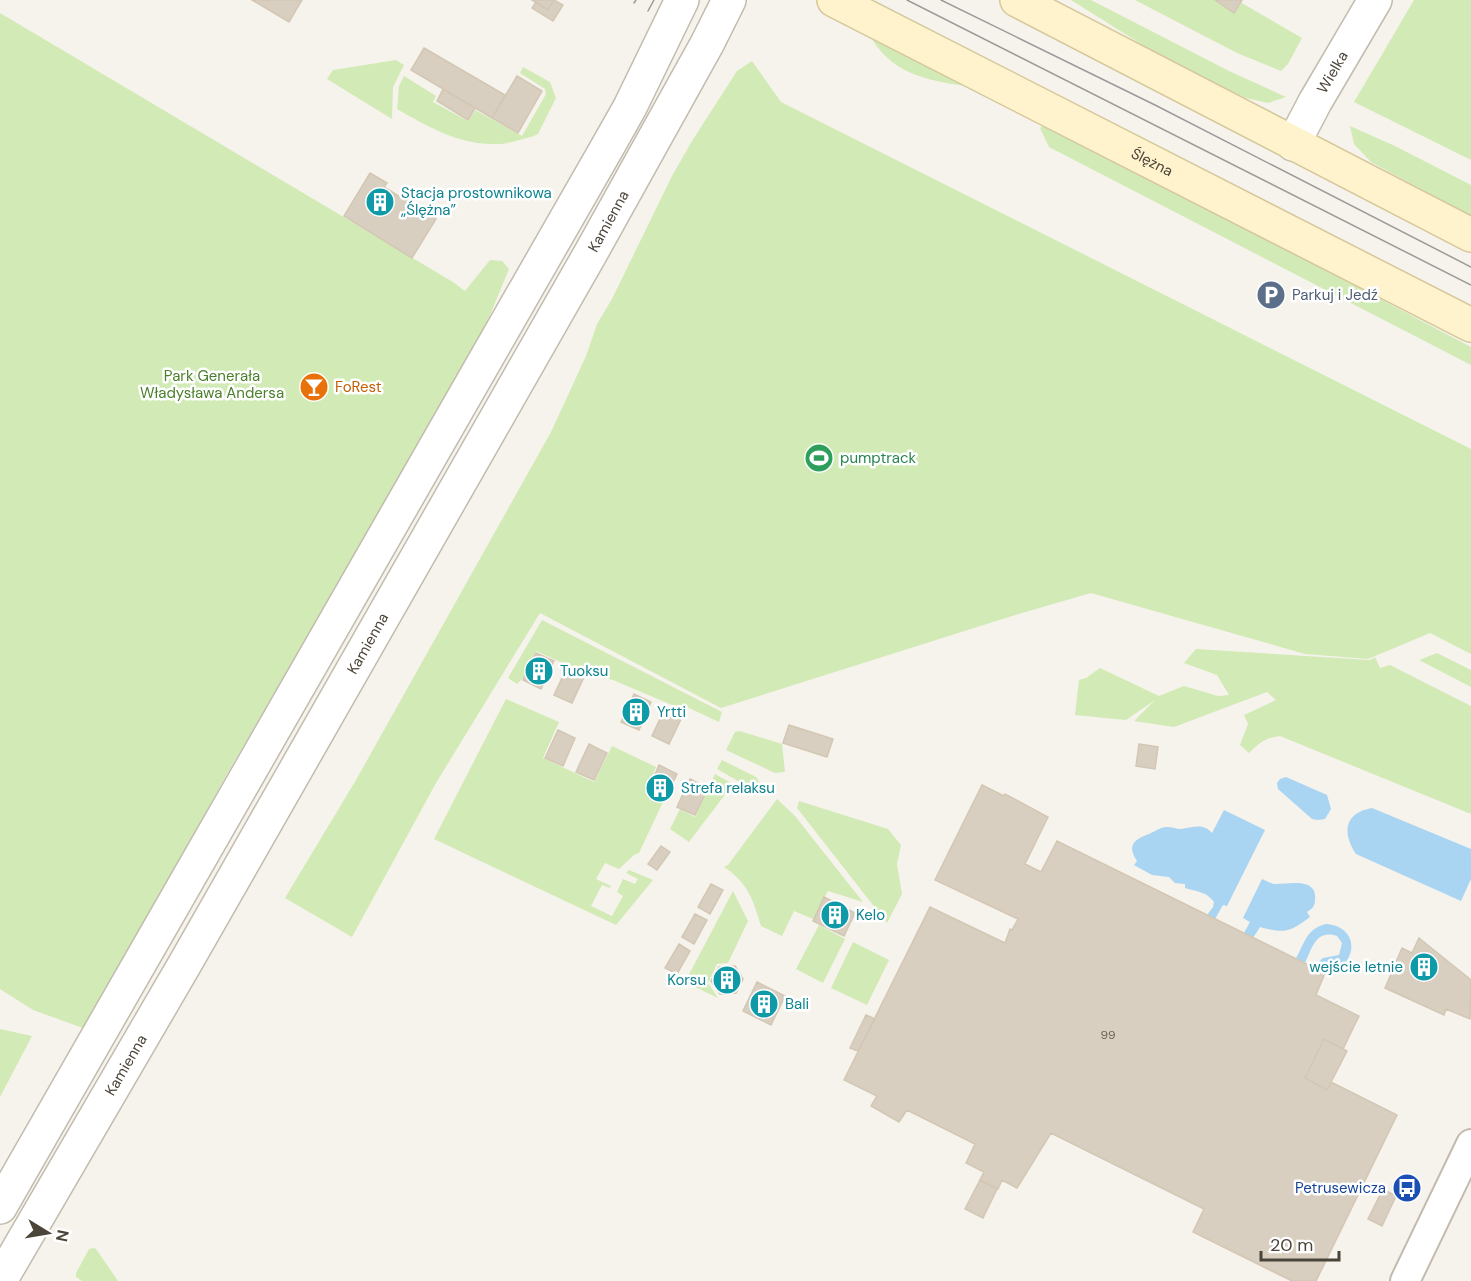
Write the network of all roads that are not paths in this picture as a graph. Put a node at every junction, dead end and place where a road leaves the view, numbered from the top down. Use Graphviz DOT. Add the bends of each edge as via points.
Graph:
graph roads {
  1 [pos="682,0"];
  2 [pos="729,0"];
  3 [pos="834,0"];
  4 [pos="1017,0"];
  5 [pos="1376,0"];
  6 [pos="1293,144"];
  7 [pos="1471,236"];
  8 [pos="1471,325"];
  9 [pos="1471,1144"];
  10 [pos="0,1207"];
  11 [pos="30,1233"];
  12 [pos="0,1281"];
  13 [pos="27,1281"];
  14 [pos="1405,1281"];
  1 -- 10 [label="street" via="608,146"];
  2 -- 11 [label="street, Kamienna" via="593,249"];
  3 -- 8 [label="main road, Ślężna"];
  4 -- 6 [label="main road"];
  5 -- 6 [label="street, Wielka"];
  6 -- 7 [label="main road"];
  9 -- 14 [label="street"];
  11 -- 12 [label="street, Kamienna"];
  11 -- 13 [label="street"];
}
